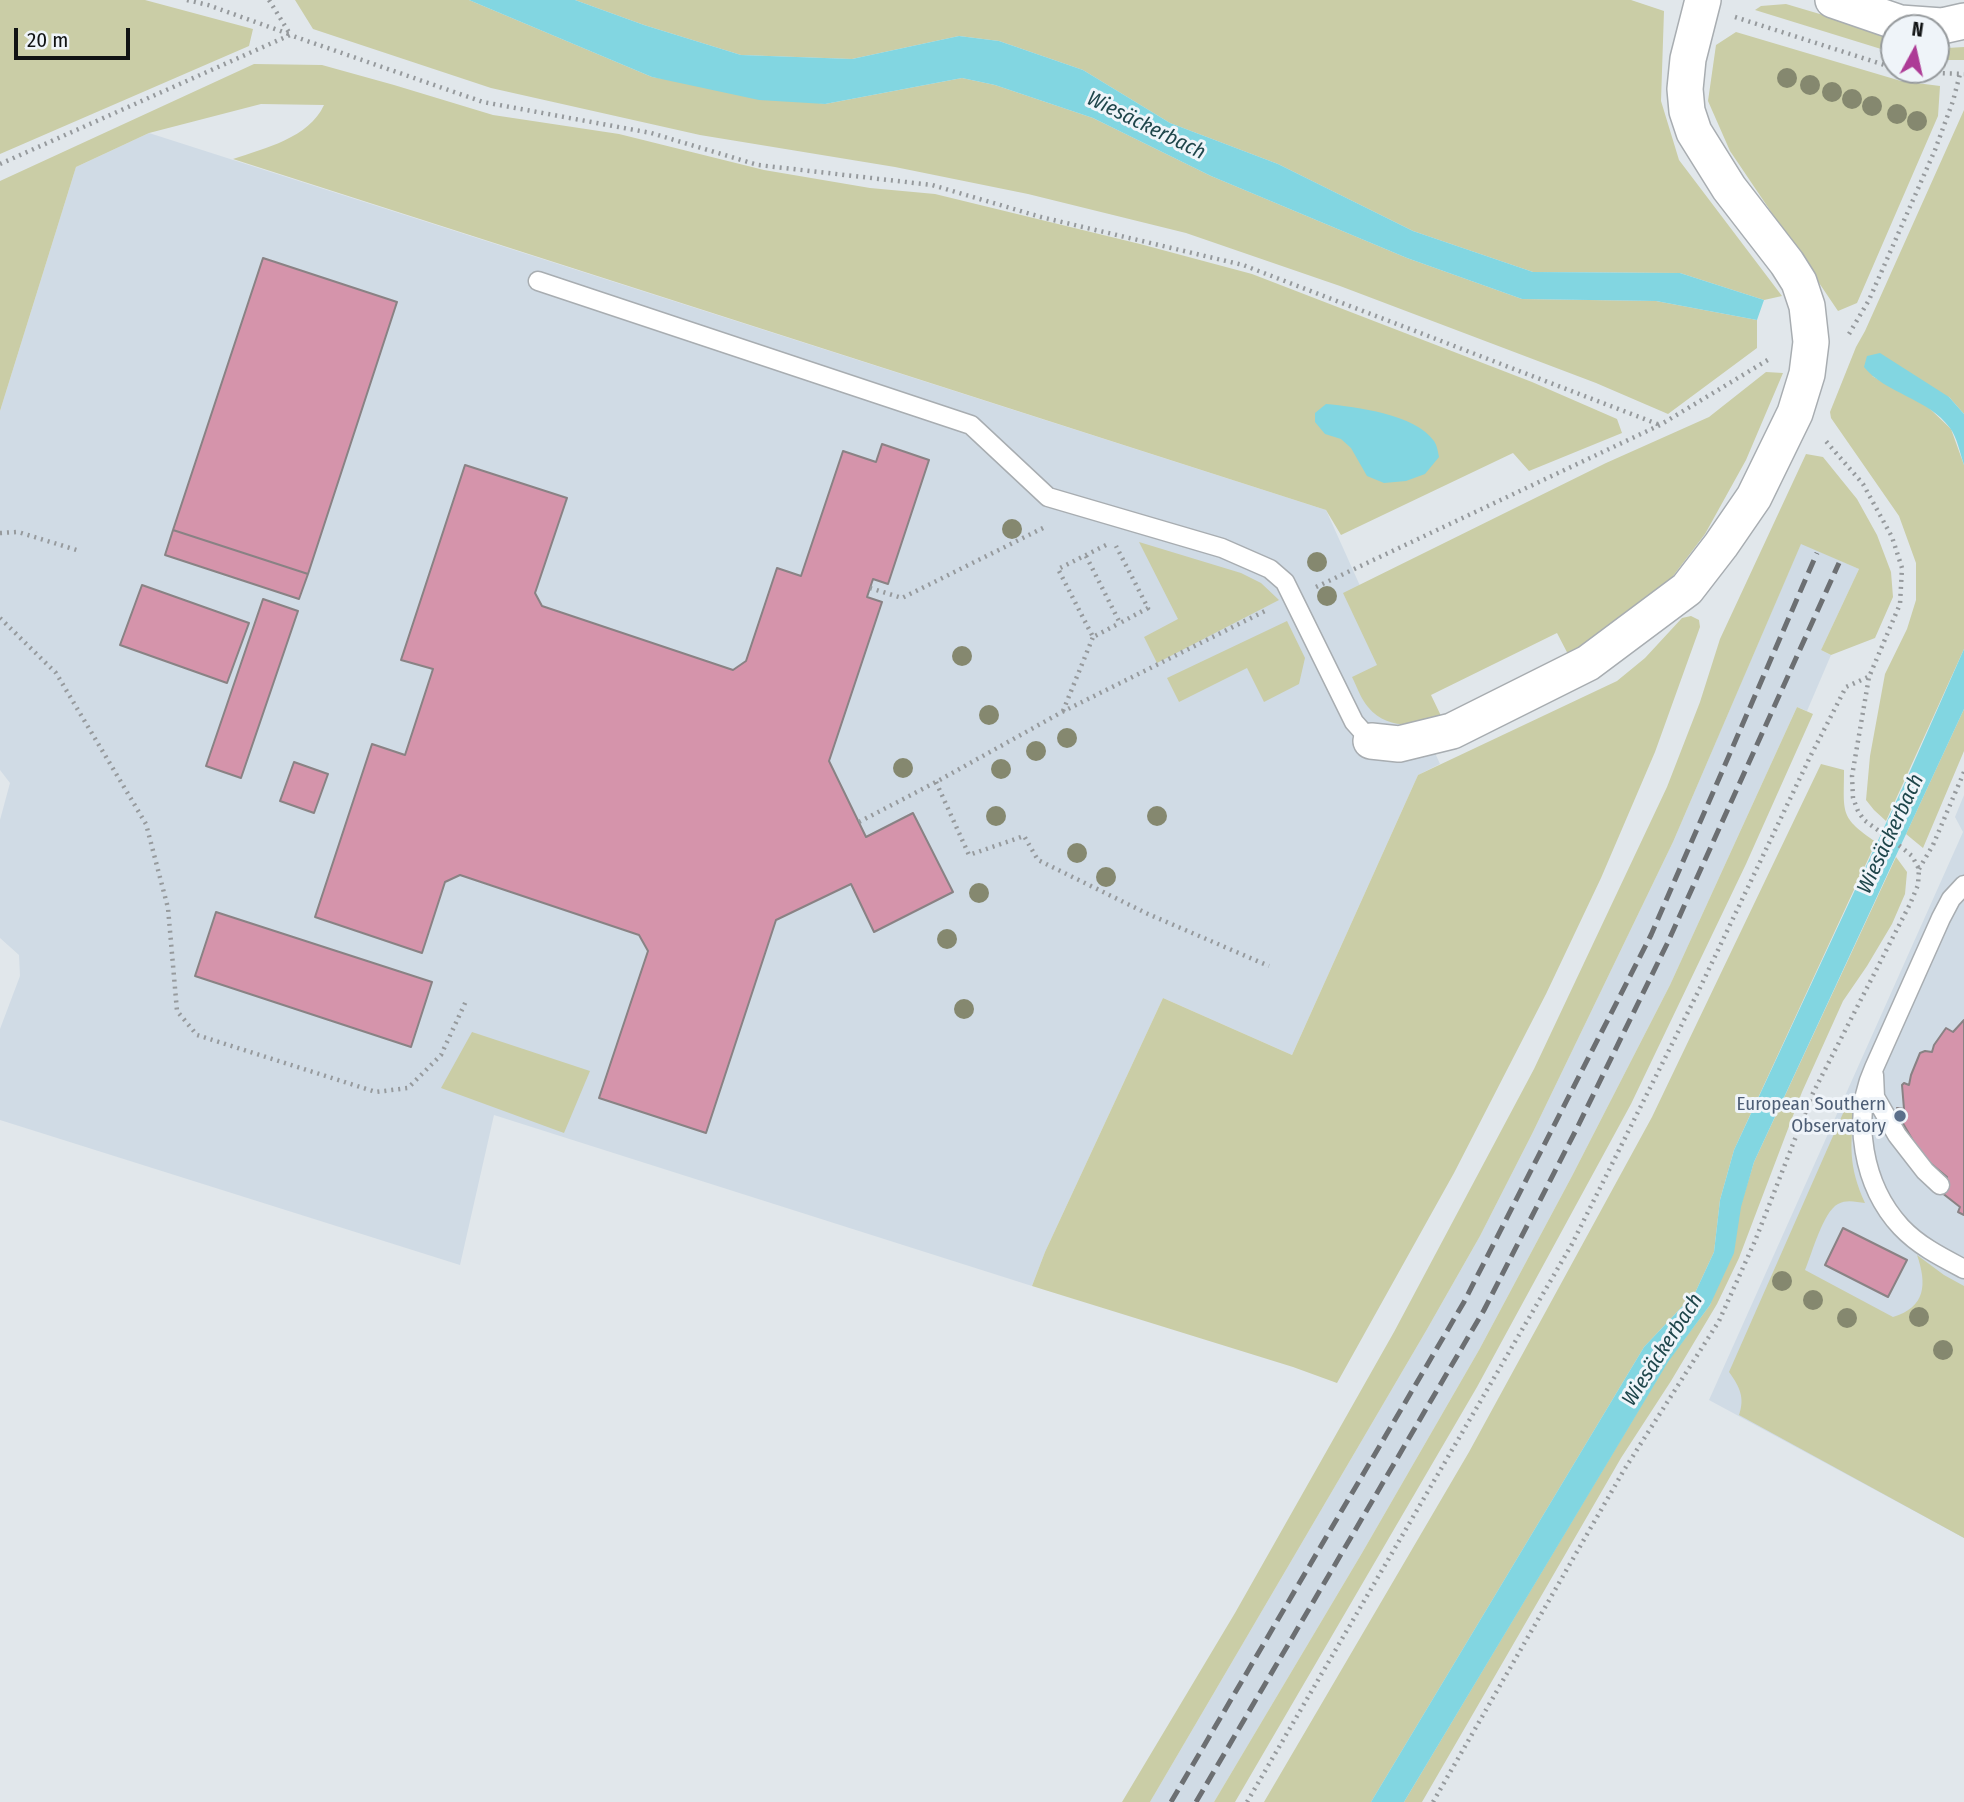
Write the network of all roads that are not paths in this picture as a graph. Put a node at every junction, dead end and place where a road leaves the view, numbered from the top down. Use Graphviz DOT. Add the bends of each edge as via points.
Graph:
graph roads {
  1 [pos="1832,0"];
  2 [pos="1702,4"];
  3 [pos="1964,21"];
  4 [pos="538,281"];
  5 [pos="1371,740"];
  6 [pos="1964,885"];
  7 [pos="1874,1068"];
  8 [pos="1940,1185"];
  9 [pos="1964,1269"];
  1 -- 3 [label="street" via="1900,23 1942,26"];
  2 -- 5 [label="street" via="1688,59 1687,111 1694,132 1729,188 1799,282 1811,342 1795,413 1754,497 1687,589 1588,663 1452,731 1399,744"];
  4 -- 5 [label="lane" via="971,425 1048,497 1222,548 1270,569 1285,582 1354,722"];
  6 -- 7 [label="lane" via="1941,918"];
  7 -- 8 [label="lane" via="1875,1097 1897,1135"];
  7 -- 9 [label="lane" via="1861,1115 1871,1176 1883,1204 1927,1249"];
}
